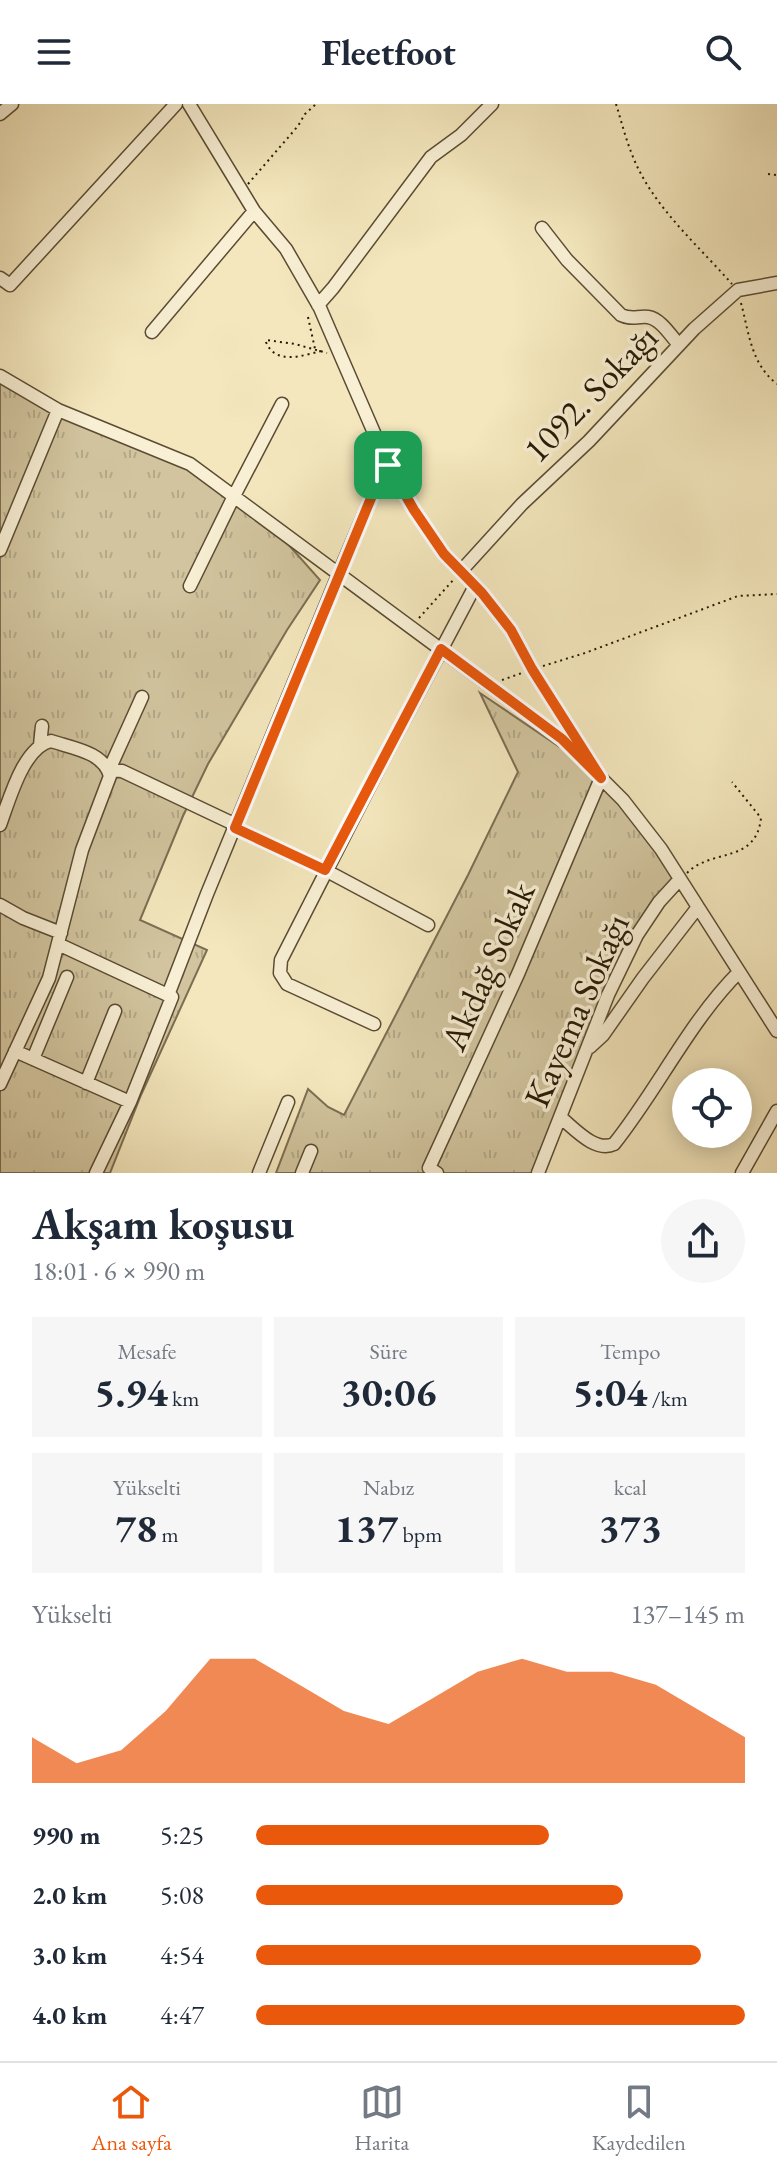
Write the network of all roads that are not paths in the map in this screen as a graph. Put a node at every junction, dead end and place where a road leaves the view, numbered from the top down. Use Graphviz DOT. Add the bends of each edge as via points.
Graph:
graph roads {
  1 [pos="12,104"];
  2 [pos="176,104"];
  3 [pos="189,104"];
  4 [pos="492,104"];
  5 [pos="0,114"];
  6 [pos="254,211"];
  7 [pos="542,228"];
  8 [pos="0,278"];
  9 [pos="777,283"];
  10 [pos="318,305"];
  11 [pos="152,332"];
  12 [pos="679,345"];
  13 [pos="0,376"];
  14 [pos="282,404"];
  15 [pos="58,410"];
  16 [pos="388,465"];
  17 [pos="234,496"];
  18 [pos="0,550"];
  19 [pos="461,571"];
  20 [pos="339,573"];
  21 [pos="190,586"];
  22 [pos="475,586"];
  23 [pos="441,649"];
  24 [pos="142,697"];
  25 [pos="42,726"];
  26 [pos="40,745"];
  27 [pos="109,770"];
  28 [pos="601,778"];
  29 [pos="0,825"];
  30 [pos="236,827"];
  31 [pos="325,870"];
  32 [pos="680,879"];
  33 [pos="0,905"];
  34 [pos="698,907"];
  35 [pos="428,925"];
  36 [pos="60,938"];
  37 [pos="739,972"];
  38 [pos="67,977"];
  39 [pos="168,995"];
  40 [pos="115,1011"];
  41 [pos="374,1024"];
  42 [pos="777,1031"];
  43 [pos="588,1048"];
  44 [pos="15,1051"];
  45 [pos="33,1059"];
  46 [pos="86,1083"];
  47 [pos="0,1084"];
  48 [pos="130,1102"];
  49 [pos="288,1102"];
  50 [pos="777,1111"];
  51 [pos="560,1117"];
  52 [pos="311,1151"];
  53 [pos="96,1173"];
  54 [pos="259,1173"];
  55 [pos="302,1173"];
  56 [pos="437,1173"];
  57 [pos="538,1173"];
  58 [pos="742,1173"];
  1 -- 5 [label="street"];
  2 -- 8 [label="street" via="10,285"];
  3 -- 6 [label="street"];
  4 -- 10 [label="street" via="431,157"];
  6 -- 10 [label="street" via="286,249"];
  6 -- 11 [label="street"];
  7 -- 12 [label="street" via="621,315 649,317"];
  9 -- 12 [label="street, 1092. Sokağı" via="738,290"];
  10 -- 16 [label="street"];
  12 -- 19 [label="street, 1092. Sokağı"];
  13 -- 15 [label="street"];
  14 -- 17 [label="street"];
  15 -- 17 [label="street" via="190,464"];
  15 -- 18 [label="street"];
  16 -- 19 [label="street" via="421,521"];
  16 -- 20 [label="street"];
  17 -- 20 [label="street"];
  17 -- 21 [label="street"];
  19 -- 22 [label="street"];
  20 -- 23 [label="street"];
  20 -- 30 [label="street"];
  22 -- 23 [label="street"];
  22 -- 28 [label="street" via="511,630"];
  23 -- 28 [label="street" via="562,739"];
  23 -- 31 [label="street"];
  24 -- 27 [label="street"];
  25 -- 26 [label="street"];
  26 -- 27 [label="street" via="51,741 96,757"];
  26 -- 29 [label="street" via="18,777"];
  27 -- 30 [label="street" via="122,771"];
  27 -- 36 [label="street"];
  28 -- 32 [label="street"];
  28 -- 56 [label="street, Akdağ Sokak" via="429,1168"];
  30 -- 31 [label="street"];
  30 -- 39 [label="street"];
  31 -- 35 [label="street"];
  31 -- 41 [label="street" via="281,960 282,978"];
  32 -- 34 [label="street"];
  32 -- 43 [label="street, Kayema Sokağı" via="637,935"];
  33 -- 36 [label="street"];
  34 -- 37 [label="street"];
  34 -- 43 [label="street"];
  36 -- 39 [label="street"];
  36 -- 44 [label="street" via="49,978"];
  37 -- 42 [label="street"];
  37 -- 51 [label="street" via="718,994 614,1144 598,1146"];
  38 -- 45 [label="street"];
  39 -- 48 [label="street" via="172,997"];
  40 -- 46 [label="street"];
  43 -- 51 [label="street, Kayema Sokağı"];
  44 -- 45 [label="street"];
  44 -- 47 [label="street"];
  45 -- 46 [label="street"];
  46 -- 48 [label="street"];
  48 -- 53 [label="street"];
  49 -- 54 [label="street"];
  50 -- 58 [label="street"];
  51 -- 57 [label="street, Kayema Sokağı"];
  52 -- 55 [label="street"];
}
